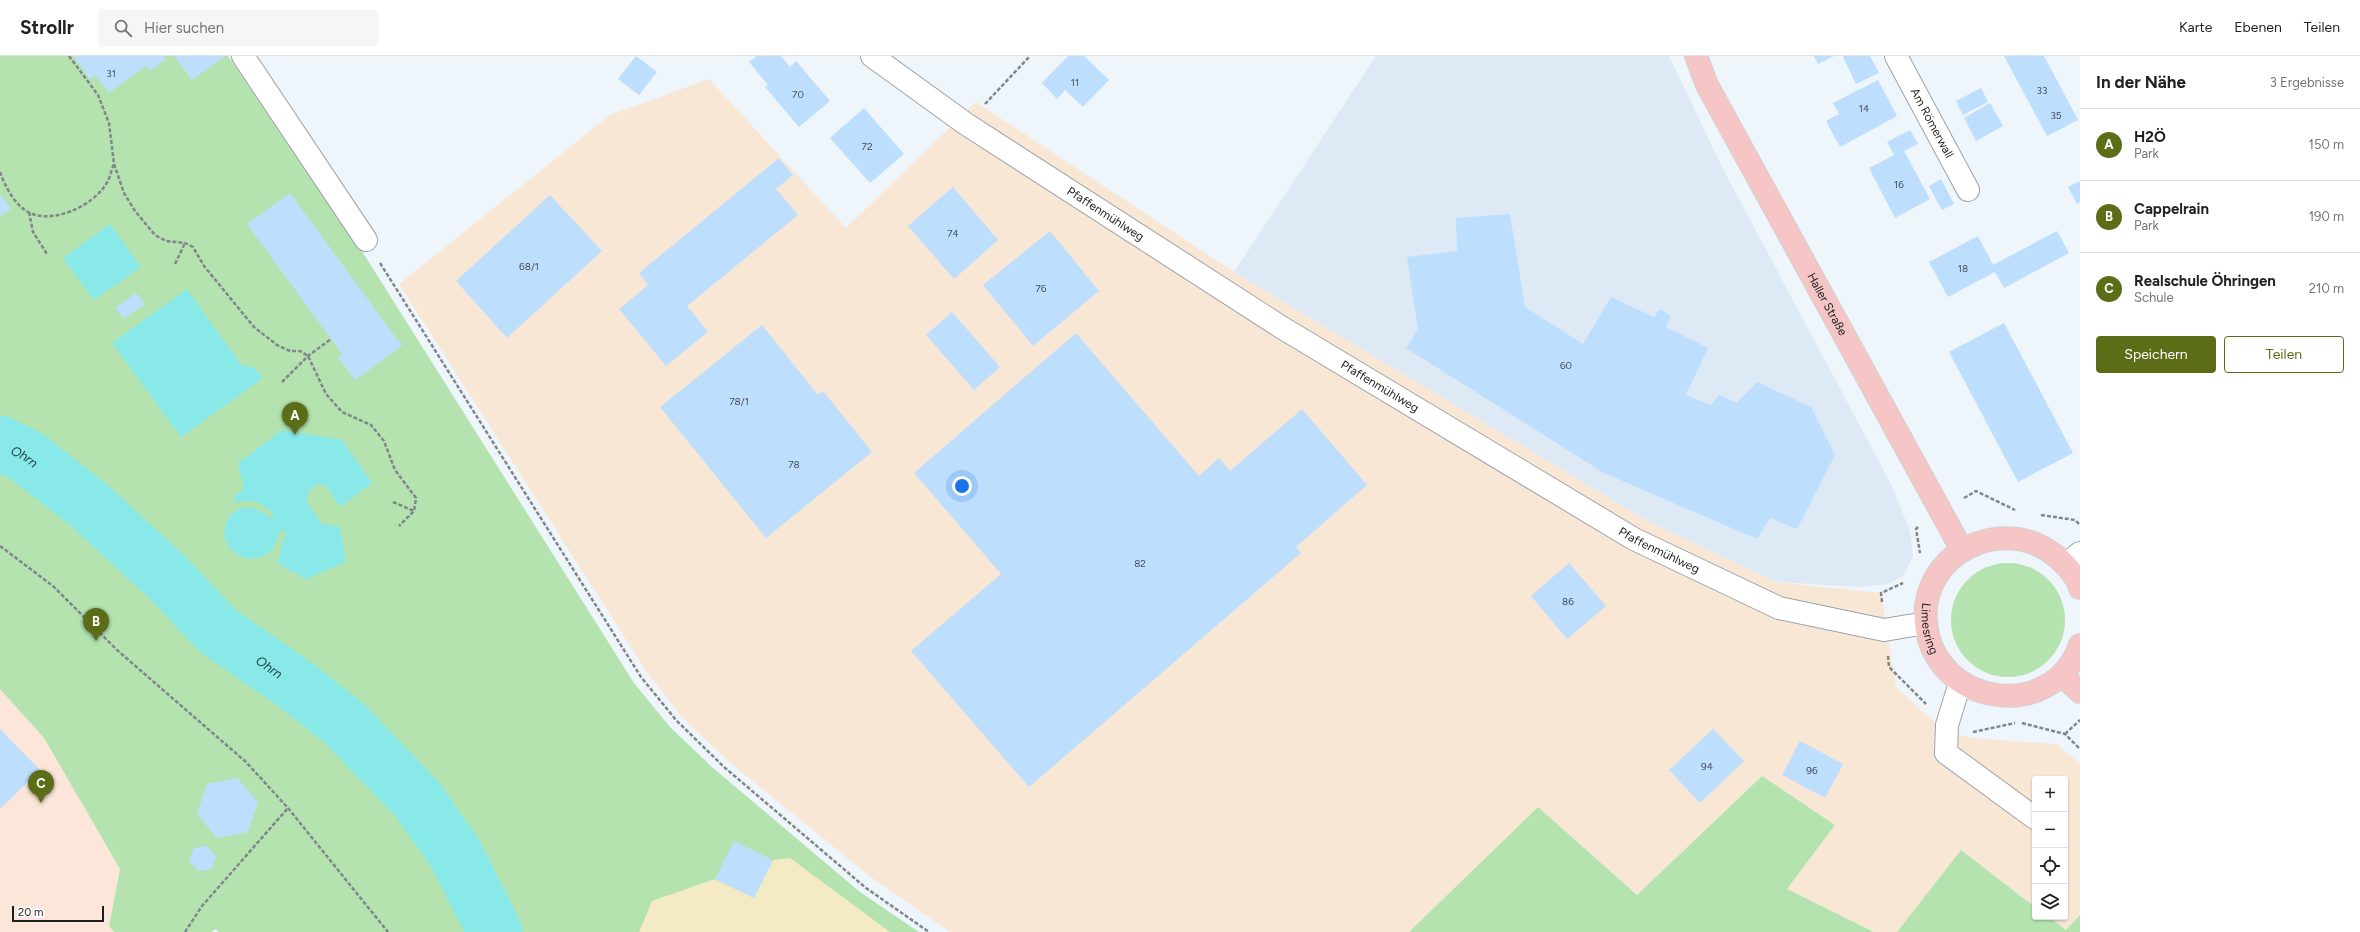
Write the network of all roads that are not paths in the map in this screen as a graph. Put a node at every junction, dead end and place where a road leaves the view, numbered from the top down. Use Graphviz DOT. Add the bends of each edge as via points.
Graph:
graph roads {
  1 [pos="244,56"];
  2 [pos="872,56"];
  3 [pos="1696,56"];
  4 [pos="1896,56"];
  5 [pos="1968,190"];
  6 [pos="366,240"];
  7 [pos="1962,550"];
  8 [pos="2073,559"];
  9 [pos="2080,588"];
  10 [pos="1926,623"];
  11 [pos="2080,645"];
  12 [pos="2062,675"];
  13 [pos="1960,683"];
  14 [pos="2080,692"];
  15 [pos="2032,816"];
  1 -- 6 [label="street"];
  2 -- 10 [label="street, Pfaffenmühlweg" via="966,124 1281,327 1634,539 1779,608 1884,630"];
  3 -- 7 [label="main road, Haller Straße" via="1707,85"];
  4 -- 5 [label="street, Am Römerwall"];
  7 -- 8 [label="main road, Limesring" via="1983,540 2006,537 2028,540"];
  7 -- 10 [label="main road, Limesring" via="1946,564 1934,582 1927,602"];
  8 -- 9 [label="main road, Limesring"];
  10 -- 13 [label="main road, Limesring" via="1931,646 1943,667"];
  11 -- 12 [label="main road, Limesring"];
  12 -- 13 [label="main road, Limesring" via="2039,690 2012,697 1985,694"];
  12 -- 14 [label="main road"];
  13 -- 15 [label="street" via="1947,725 1946,753"];
}
